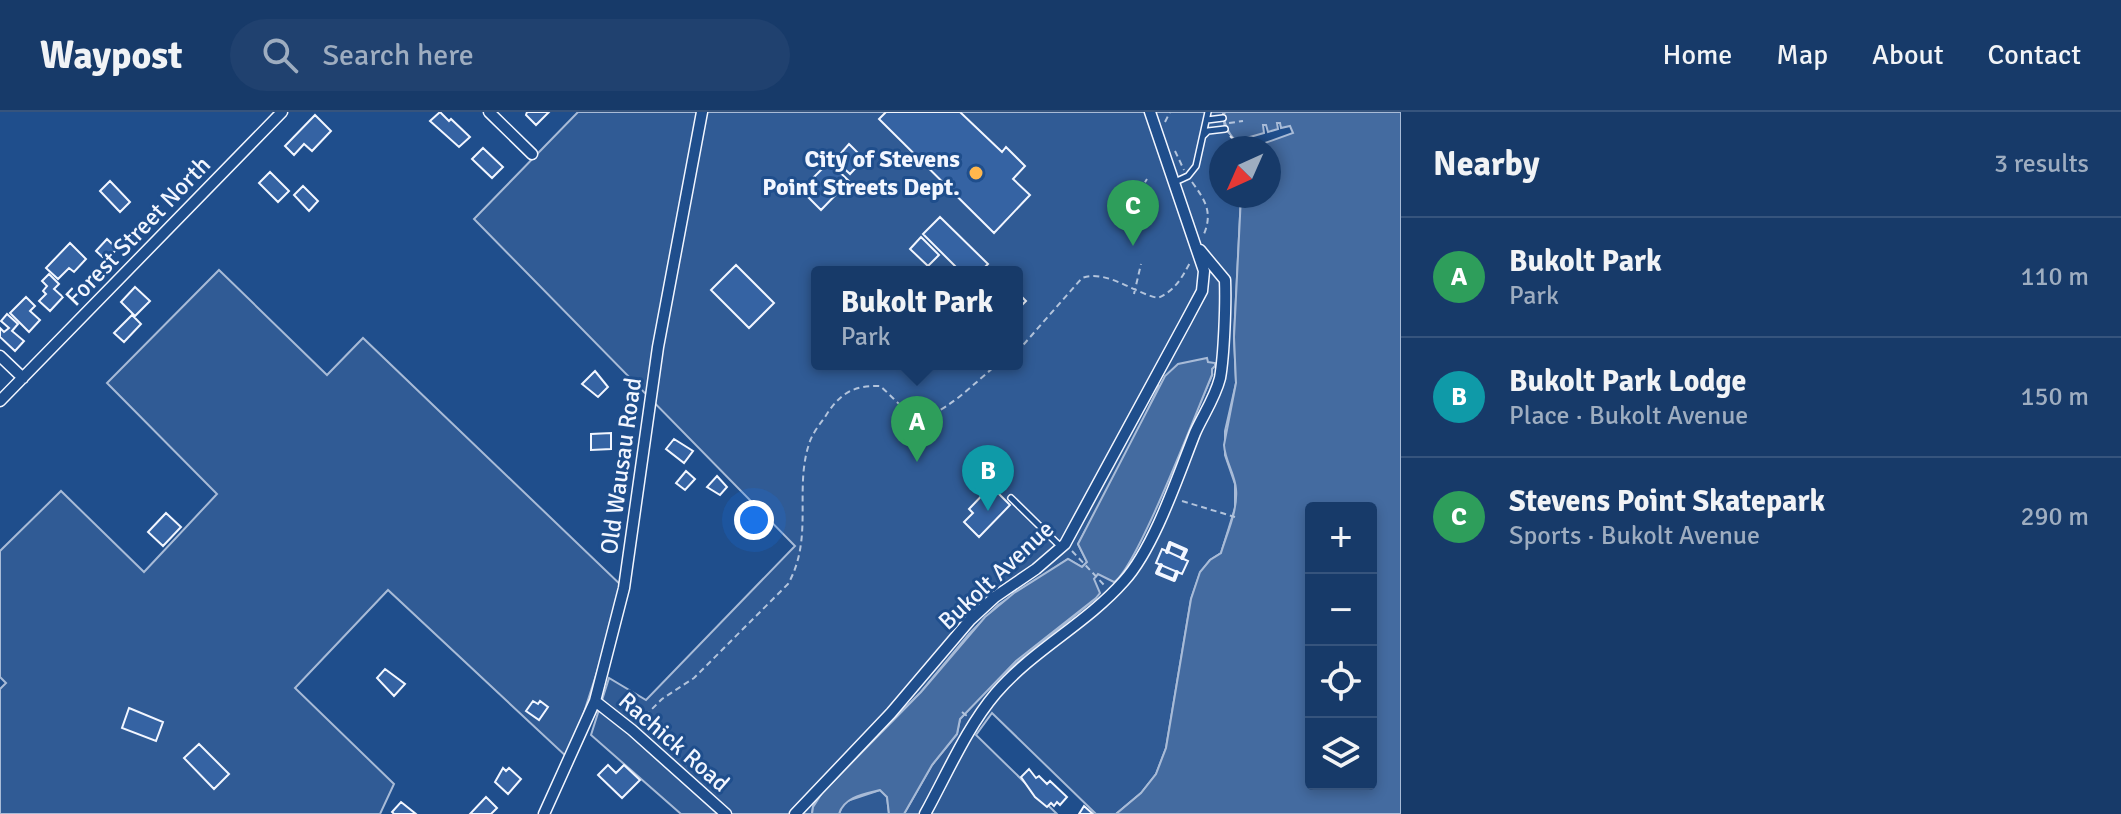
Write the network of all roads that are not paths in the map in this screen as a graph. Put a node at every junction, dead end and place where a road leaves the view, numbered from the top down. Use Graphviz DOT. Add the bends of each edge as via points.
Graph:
graph roads {
  1 [pos="282,112"];
  2 [pos="489,112"];
  3 [pos="702,112"];
  4 [pos="1150,112"];
  5 [pos="1208,112"];
  6 [pos="1223,118"];
  7 [pos="1206,121"];
  8 [pos="1225,129"];
  9 [pos="1200,140"];
  10 [pos="532,154"];
  11 [pos="1174,183"];
  12 [pos="1198,241"];
  13 [pos="0,356"];
  14 [pos="23,378"];
  15 [pos="0,401"];
  16 [pos="1011,498"];
  17 [pos="1063,546"];
  18 [pos="595,701"];
  19 [pos="544,814"];
  20 [pos="726,814"];
  21 [pos="795,814"];
  22 [pos="925,814"];
  1 -- 14 [label="street, Forest Street North"];
  2 -- 10 [label="street"];
  3 -- 18 [label="street, Old Wausau Road" via="658,347 624,588"];
  4 -- 11 [label="street, Bukolt Avenue"];
  5 -- 7 [label="lane"];
  6 -- 7 [label="lane"];
  7 -- 9 [label="lane"];
  8 -- 9 [label="lane" via="1208,131"];
  9 -- 11 [label="lane" via="1196,166"];
  11 -- 12 [label="street, Bukolt Avenue"];
  12 -- 17 [label="street, Bukolt Avenue" via="1202,291"];
  12 -- 22 [label="street, Bukolt Avenue" via="1225,280 1220,375 1169,498 1132,572 994,695 970,728"];
  13 -- 14 [label="street"];
  14 -- 15 [label="street, Forest Street North"];
  16 -- 17 [label="lane"];
  17 -- 21 [label="street, Bukolt Avenue" via="970,620"];
  18 -- 19 [label="street, Old Wausau Road"];
  18 -- 20 [label="street, Rachick Road"];
}
